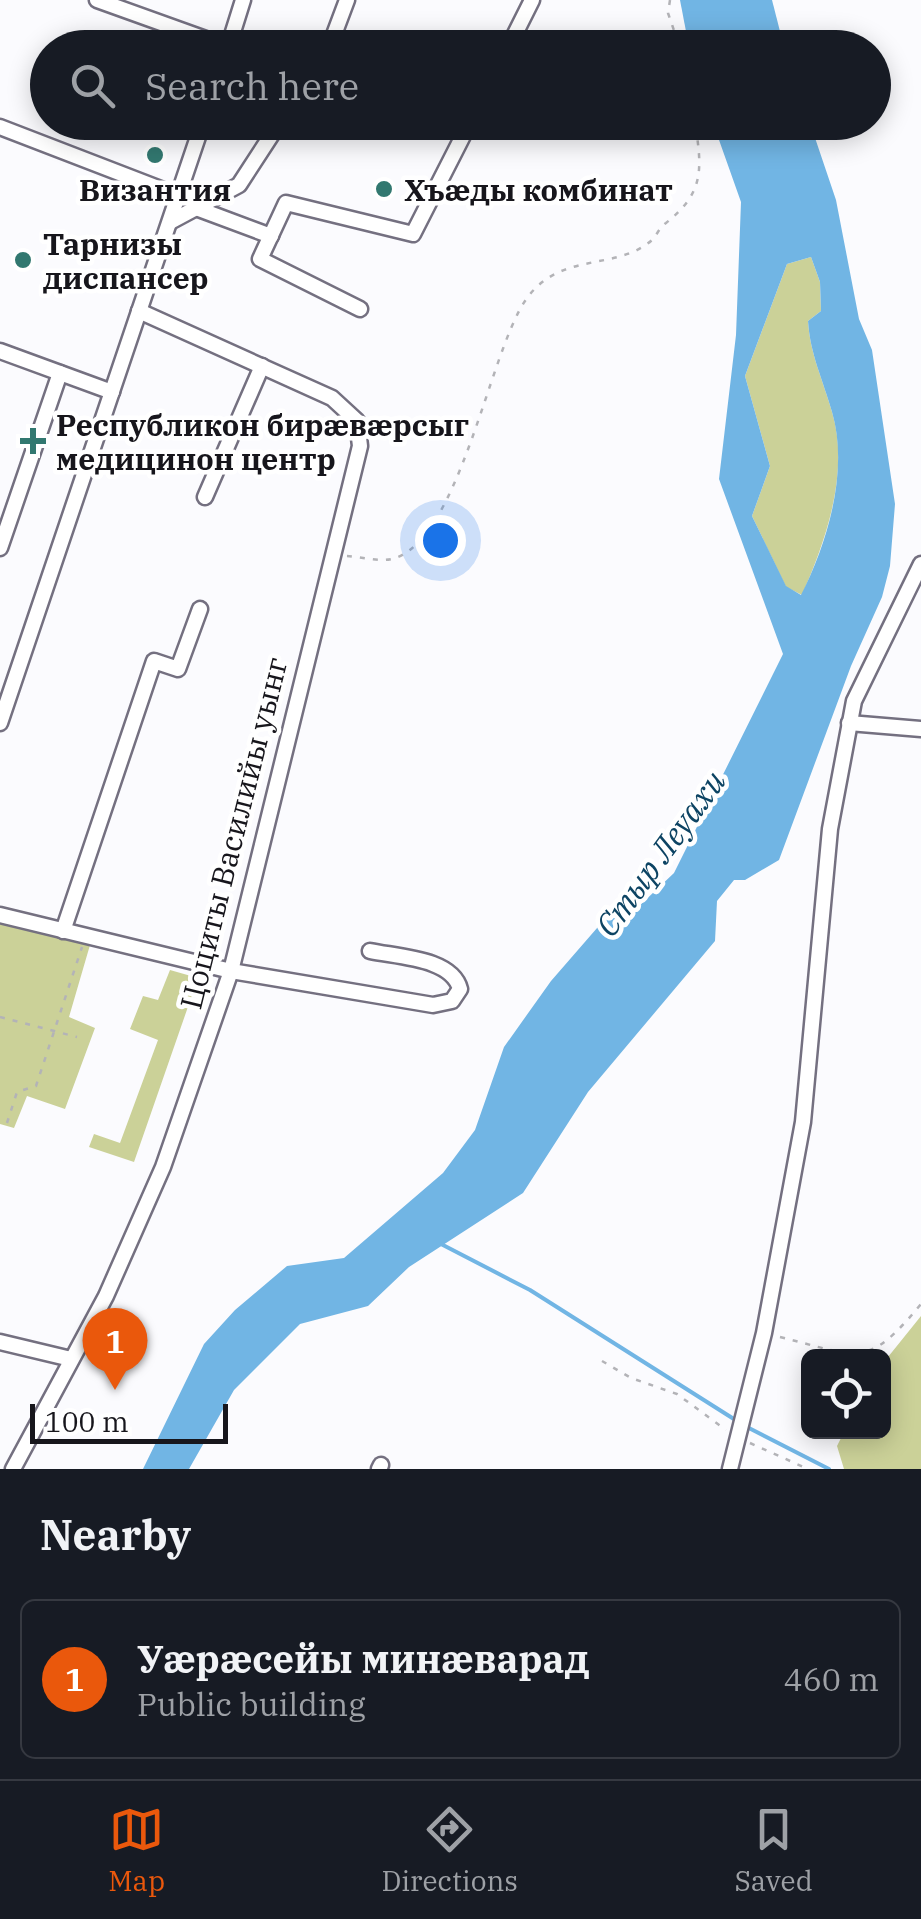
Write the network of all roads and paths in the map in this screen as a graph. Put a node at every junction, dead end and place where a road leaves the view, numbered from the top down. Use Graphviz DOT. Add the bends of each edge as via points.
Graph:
graph roads {
  1 [pos="98,0"];
  2 [pos="243,0"];
  3 [pos="347,0"];
  4 [pos="532,0"];
  5 [pos="670,0"];
  6 [pos="181,30"];
  7 [pos="233,30"];
  8 [pos="336,30"];
  9 [pos="517,30"];
  10 [pos="674,30"];
  11 [pos="0,127"];
  12 [pos="30,139"];
  13 [pos="34,140"];
  14 [pos="197,140"];
  15 [pos="268,140"];
  16 [pos="461,140"];
  17 [pos="698,140"];
  18 [pos="179,196"];
  19 [pos="196,208"];
  20 [pos="170,222"];
  21 [pos="270,236"];
  22 [pos="360,309"];
  23 [pos="139,311"];
  24 [pos="0,351"];
  25 [pos="262,366"];
  26 [pos="60,373"];
  27 [pos="112,392"];
  28 [pos="205,497"];
  29 [pos="5,516"];
  30 [pos="0,548"];
  31 [pos="336,554"];
  32 [pos="921,564"];
  33 [pos="200,610"];
  34 [pos="0,668"];
  35 [pos="17,673"];
  36 [pos="850,722"];
  37 [pos="0,723"];
  38 [pos="921,729"];
  39 [pos="0,915"];
  40 [pos="63,931"];
  41 [pos="85,936"];
  42 [pos="370,951"];
  43 [pos="231,971"];
  44 [pos="0,1017"];
  45 [pos="52,1030"];
  46 [pos="77,1037"];
  47 [pos="7,1123"];
  48 [pos="921,1304"];
  49 [pos="764,1333"];
  50 [pos="0,1342"];
  51 [pos="71,1359"];
  52 [pos="602,1362"];
  53 [pos="735,1437"];
  54 [pos="12,1469"];
  55 [pos="730,1469"];
  56 [pos="808,1469"];
  1 -- 6 [label="street"];
  2 -- 7 [label="street"];
  3 -- 8 [label="street"];
  4 -- 9 [label="street"];
  5 -- 10 [label="path"];
  11 -- 12 [label="street"];
  13 -- 18 [label="street"];
  14 -- 18 [label="street"];
  15 -- 19 [label="street" via="238,185"];
  16 -- 21 [label="street" via="413,234 286,203"];
  17 -- 31 [label="path" via="694,198 651,241 552,273 526,298 483,414 424,534 391,560"];
  18 -- 20 [label="street"];
  19 -- 20 [label="street"];
  19 -- 21 [label="street"];
  20 -- 23 [label="street"];
  21 -- 22 [label="street" via="260,258"];
  23 -- 25 [label="street, Цоциты Василийы уынг"];
  23 -- 27 [label="street"];
  24 -- 26 [label="street"];
  25 -- 28 [label="street"];
  25 -- 31 [label="street, Цоциты Василийы уынг" via="332,398 357,421 360,446"];
  26 -- 27 [label="street"];
  26 -- 29 [label="street"];
  27 -- 35 [label="street"];
  29 -- 30 [label="street"];
  31 -- 43 [label="street, Цоциты Василийы уынг"];
  32 -- 36 [label="street" via="881,638"];
  33 -- 40 [label="street" via="178,669 154,661"];
  34 -- 35 [label="street"];
  35 -- 37 [label="street"];
  36 -- 38 [label="street"];
  36 -- 49 [label="street" via="830,829 802,1122"];
  39 -- 40 [label="street"];
  40 -- 41 [label="street"];
  41 -- 43 [label="street"];
  41 -- 45 [label="path"];
  42 -- 43 [label="street" via="445,968 457,976 460,989 452,1001 433,1005"];
  43 -- 51 [label="street, Цоциты Василийы уынг" via="163,1167"];
  44 -- 45 [label="path"];
  45 -- 46 [label="path"];
  45 -- 47 [label="path" via="36,1086 17,1092"];
  48 -- 49 [label="path" via="872,1354"];
  49 -- 53 [label="street"];
  50 -- 51 [label="street"];
  51 -- 54 [label="street, Цоциты Василийы уынг"];
  52 -- 53 [label="path" via="678,1394"];
  53 -- 55 [label="street"];
  53 -- 56 [label="path"];
}
